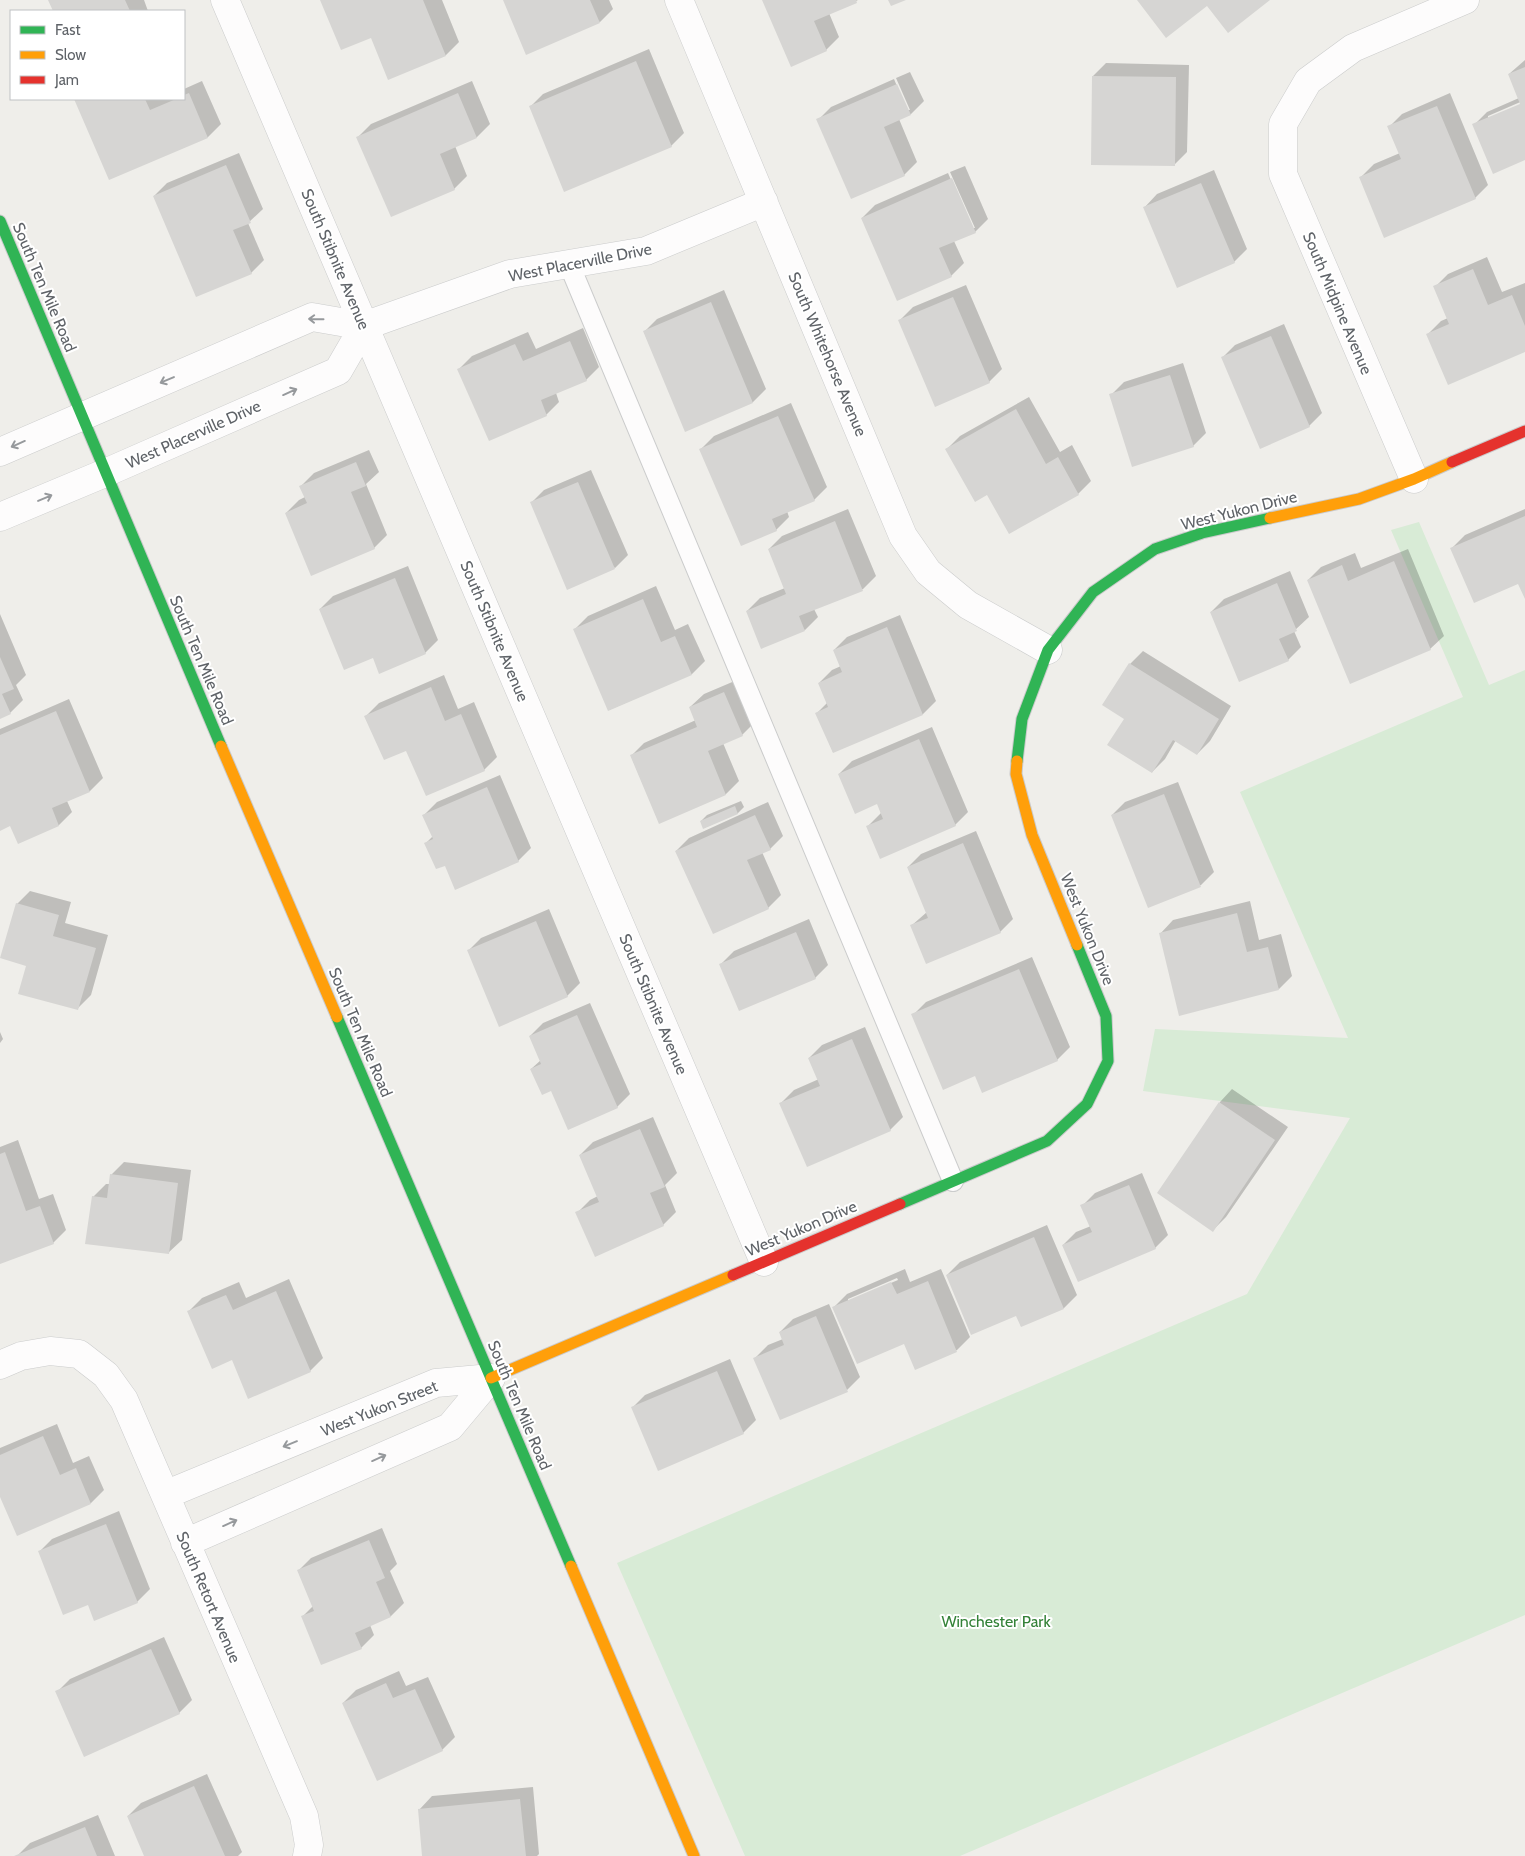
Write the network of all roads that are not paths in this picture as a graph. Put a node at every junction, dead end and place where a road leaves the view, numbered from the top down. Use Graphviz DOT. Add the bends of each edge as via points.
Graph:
graph roads {
  1 [pos="226,0"];
  2 [pos="679,0"];
  3 [pos="1465,0"];
  4 [pos="764,202"];
  5 [pos="0,221"];
  6 [pos="569,264"];
  7 [pos="364,326"];
  8 [pos="81,416"];
  9 [pos="1525,431"];
  10 [pos="0,452"];
  11 [pos="105,473"];
  12 [pos="1414,479"];
  13 [pos="0,517"];
  14 [pos="1048,650"];
  15 [pos="953,1181"];
  16 [pos="764,1262"];
  17 [pos="0,1365"];
  18 [pos="491,1378"];
  19 [pos="165,1495"];
  20 [pos="186,1543"];
  21 [pos="306,1856"];
  22 [pos="694,1856"];
  1 -- 7 [label="street, South Stibnite Avenue"];
  2 -- 4 [label="street, South Whitehorse Avenue"];
  3 -- 12 [label="street, South Midpine Avenue" via="1353,48 1308,81 1283,124 1283,174"];
  4 -- 6 [label="street, West Placerville Drive" via="646,251"];
  4 -- 14 [label="street, South Whitehorse Avenue" via="903,536 928,572 968,604"];
  5 -- 8 [label="street, South Ten Mile Road"];
  6 -- 7 [label="street, West Placerville Drive" via="510,274"];
  6 -- 15 [label="lane"];
  7 -- 8 [label="street, West Placerville Drive, one-way" via="312,317"];
  11 -- 7 [label="street, West Placerville Drive, one-way" via="338,371"];
  7 -- 16 [label="street, South Stibnite Avenue"];
  8 -- 10 [label="street, West Placerville Drive, one-way"];
  8 -- 11 [label="street, South Ten Mile Road"];
  9 -- 12 [label="street, West Yukon Drive"];
  13 -- 11 [label="street, West Placerville Drive, one-way"];
  11 -- 18 [label="street, South Ten Mile Road"];
  12 -- 14 [label="street, West Yukon Drive" via="1359,499 1202,533 1155,549 1093,592"];
  14 -- 15 [label="street, West Yukon Drive" via="1022,719 1016,774 1032,834 1106,1016 1108,1060 1087,1104 1047,1141"];
  15 -- 16 [label="street, West Yukon Drive"];
  16 -- 18 [label="street, West Yukon Drive"];
  17 -- 19 [label="street, South Retort Avenue" via="21,1356 50,1351 79,1354 106,1374 124,1400"];
  18 -- 19 [label="street, West Yukon Street, one-way" via="436,1383"];
  20 -- 18 [label="street, one-way" via="450,1427"];
  18 -- 22 [label="street, South Ten Mile Road"];
  19 -- 20 [label="street, South Retort Avenue"];
  20 -- 21 [label="street, South Retort Avenue" via="304,1816 309,1845"];
}
